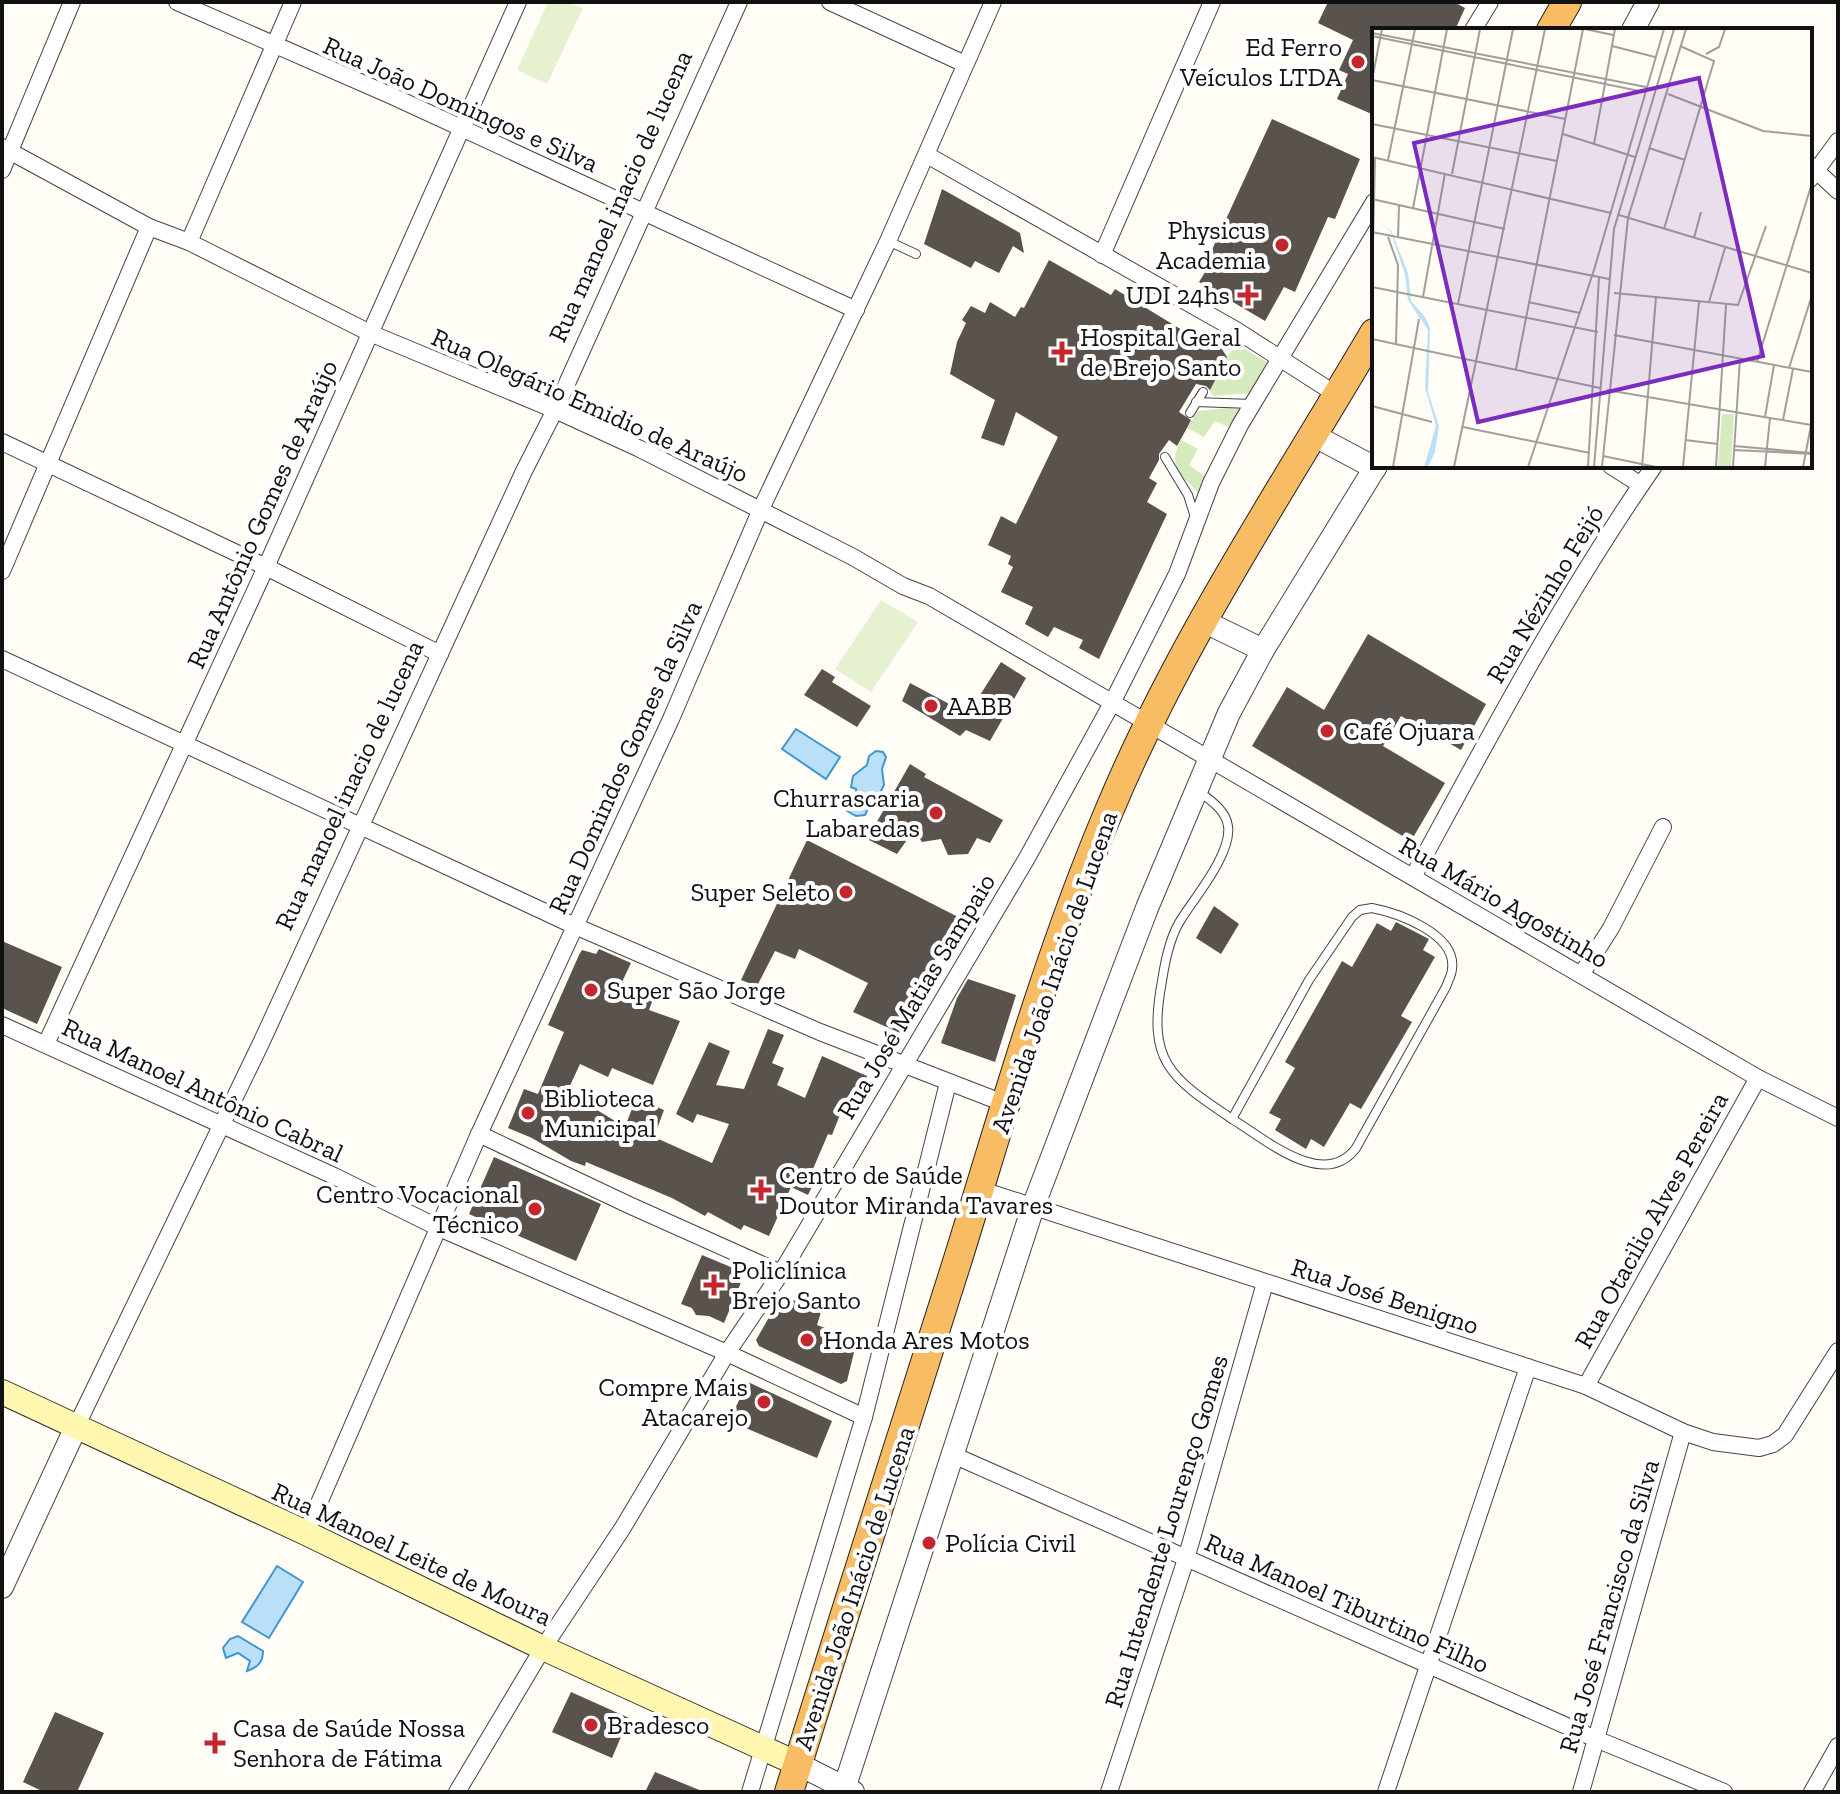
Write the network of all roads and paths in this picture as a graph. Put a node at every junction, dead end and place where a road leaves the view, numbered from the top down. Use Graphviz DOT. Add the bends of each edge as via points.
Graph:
graph roads {
  1 [pos="72,2"];
  2 [pos="177,2"];
  3 [pos="293,2"];
  4 [pos="518,2"];
  5 [pos="739,2"];
  6 [pos="830,2"];
  7 [pos="993,2"];
  8 [pos="1212,2"];
  9 [pos="1469,2"];
  10 [pos="1567,2"];
  11 [pos="1648,2"];
  12 [pos="1488,6"];
  13 [pos="1474,28"];
  14 [pos="1552,28"];
  15 [pos="1634,28"];
  16 [pos="273,46"];
  17 [pos="965,64"];
  18 [pos="461,129"];
  19 [pos="1838,141"];
  20 [pos="6,149"];
  21 [pos="927,155"];
  22 [pos="2,170"];
  23 [pos="1812,171"];
  24 [pos="1838,191"];
  25 [pos="1372,206"];
  26 [pos="643,212"];
  27 [pos="149,227"];
  28 [pos="888,241"];
  29 [pos="189,242"];
  30 [pos="916,254"];
  31 [pos="1102,255"];
  32 [pos="856,310"];
  33 [pos="370,333"];
  34 [pos="1372,336"];
  35 [pos="1280,357"];
  36 [pos="1203,392"];
  37 [pos="1337,395"];
  38 [pos="1196,402"];
  39 [pos="1253,404"];
  40 [pos="555,410"];
  41 [pos="1190,413"];
  42 [pos="1313,435"];
  43 [pos="2,442"];
  44 [pos="1165,458"];
  45 [pos="49,464"];
  46 [pos="1372,465"];
  47 [pos="1375,468"];
  48 [pos="1614,468"];
  49 [pos="1653,468"];
  50 [pos="1641,485"];
  51 [pos="761,509"];
  52 [pos="1197,522"];
  53 [pos="266,567"];
  54 [pos="2,571"];
  55 [pos="1203,621"];
  56 [pos="1263,650"];
  57 [pos="440,654"];
  58 [pos="2,659"];
  59 [pos="1112,703"];
  60 [pos="1149,723"];
  61 [pos="183,745"];
  62 [pos="1209,758"];
  63 [pos="1196,789"];
  64 [pos="362,827"];
  65 [pos="1663,827"];
  66 [pos="1413,877"];
  67 [pos="575,926"];
  68 [pos="1581,975"];
  69 [pos="2,1025"];
  70 [pos="46,1044"];
  71 [pos="905,1066"];
  72 [pos="1758,1078"];
  73 [pos="948,1083"];
  74 [pos="1006,1104"];
  75 [pos="1838,1118"];
  76 [pos="1232,1119"];
  77 [pos="222,1126"];
  78 [pos="479,1134"];
  79 [pos="979,1189"];
  80 [pos="1033,1207"];
  81 [pos="439,1228"];
  82 [pos="781,1273"];
  83 [pos="1265,1283"];
  84 [pos="1838,1351"];
  85 [pos="727,1353"];
  86 [pos="1528,1367"];
  87 [pos="1586,1386"];
  88 [pos="2,1392"];
  89 [pos="864,1417"];
  90 [pos="76,1427"];
  91 [pos="1683,1432"];
  92 [pos="953,1455"];
  93 [pos="306,1533"];
  94 [pos="1186,1559"];
  95 [pos="2,1587"];
  96 [pos="543,1648"];
  97 [pos="1430,1665"];
  98 [pos="1596,1739"];
  99 [pos="1838,1746"];
  100 [pos="764,1748"];
  101 [pos="798,1764"];
  102 [pos="1694,1786"];
  103 [pos="847,1791"];
  104 [pos="457,1792"];
  105 [pos="750,1792"];
  106 [pos="789,1792"];
  107 [pos="1109,1792"];
  108 [pos="1386,1792"];
  109 [pos="1581,1792"];
  110 [pos="1724,1792"];
  111 [pos="1812,1792"];
  1 -- 20 [label="street"];
  2 -- 16 [label="street, Rua João Domingos e Silva"];
  3 -- 16 [label="street"];
  4 -- 18 [label="street, Rua Antônio Gomes de Araújo"];
  5 -- 26 [label="street, Rua manoel inacio de lucena"];
  6 -- 17 [label="street"];
  7 -- 17 [label="street, Rua Domindos Gomes da Silva"];
  8 -- 31 [label="street"];
  9 -- 12 [label="street"];
  10 -- 14 [label="highway"];
  11 -- 15 [label="street"];
  12 -- 13 [label="street"];
  16 -- 18 [label="street, Rua João Domingos e Silva"];
  16 -- 29 [label="street"];
  17 -- 21 [label="street, Rua Domindos Gomes da Silva"];
  18 -- 26 [label="street, Rua João Domingos e Silva"];
  18 -- 33 [label="street, Rua Antônio Gomes de Araújo"];
  19 -- 23 [label="street"];
  20 -- 22 [label="street"];
  20 -- 27 [label="street, Rua Olegário Emidio de Araújo"];
  21 -- 28 [label="street, Rua Domindos Gomes da Silva"];
  21 -- 31 [label="street"];
  23 -- 24 [label="street"];
  25 -- 35 [label="street, Rua José Matias Sampaio"];
  26 -- 32 [label="street, Rua João Domingos e Silva"];
  26 -- 40 [label="street, Rua manoel inacio de lucena"];
  27 -- 29 [label="street, Rua Olegário Emidio de Araújo"];
  27 -- 45 [label="street"];
  28 -- 30 [label="lane"];
  28 -- 32 [label="street, Rua Domindos Gomes da Silva"];
  29 -- 33 [label="street, Rua Olegário Emidio de Araújo"];
  31 -- 35 [label="street" via="1232,338"];
  32 -- 51 [label="street, Rua Domindos Gomes da Silva"];
  33 -- 40 [label="street, Rua Olegário Emidio de Araújo"];
  33 -- 53 [label="street, Rua Antônio Gomes de Araújo"];
  34 -- 37 [label="highway, Avenida João Inácio de Lucena"];
  35 -- 37 [label="street"];
  35 -- 39 [label="street, Rua José Matias Sampaio"];
  36 -- 38 [label="lane"];
  37 -- 42 [label="highway, Avenida João Inácio de Lucena"];
  38 -- 39 [label="lane"];
  38 -- 41 [label="lane"];
  39 -- 52 [label="street, Rua José Matias Sampaio" via="1217,469"];
  40 -- 51 [label="street, Rua Olegário Emidio de Araújo"];
  40 -- 57 [label="street, Rua manoel inacio de lucena"];
  42 -- 46 [label="street"];
  42 -- 55 [label="highway, Avenida João Inácio de Lucena"];
  43 -- 45 [label="street"];
  44 -- 52 [label="lane" via="1188,495"];
  45 -- 53 [label="street"];
  45 -- 54 [label="street"];
  47 -- 56 [label="street, Avenida João Inácio de Lucena"];
  48 -- 50 [label="street"];
  49 -- 50 [label="street, Rua Nézinho Feijó"];
  50 -- 66 [label="street, Rua Nézinho Feijó" via="1555,620"];
  51 -- 59 [label="street, Rua Olegário Emidio de Araújo" via="903,586 932,590"];
  51 -- 67 [label="street, Rua Domindos Gomes da Silva"];
  52 -- 59 [label="street, Rua José Matias Sampaio" via="1177,574"];
  53 -- 57 [label="street"];
  53 -- 61 [label="street, Rua Antônio Gomes de Araújo"];
  55 -- 56 [label="street"];
  55 -- 60 [label="highway, Avenida João Inácio de Lucena"];
  56 -- 62 [label="street, Avenida João Inácio de Lucena"];
  57 -- 64 [label="street, Rua manoel inacio de lucena"];
  58 -- 61 [label="street"];
  59 -- 60 [label="street, Rua Olegário Emidio de Araújo"];
  59 -- 71 [label="street, Rua José Matias Sampaio"];
  60 -- 62 [label="street, Rua Mário Agostinho"];
  60 -- 74 [label="highway, Avenida João Inácio de Lucena" via="1080,881"];
  61 -- 64 [label="street"];
  61 -- 70 [label="street, Rua Antônio Gomes de Araújo"];
  62 -- 63 [label="street, Avenida João Inácio de Lucena"];
  62 -- 66 [label="street, Rua Mário Agostinho"];
  63 -- 76 [label="lane" via="1222,812 1229,834 1213,872 1179,921 1164,968 1157,1039 1176,1079"];
  63 -- 80 [label="street, Avenida João Inácio de Lucena"];
  64 -- 67 [label="street"];
  64 -- 77 [label="street, Rua manoel inacio de lucena"];
  65 -- 68 [label="street"];
  66 -- 68 [label="street, Rua Mário Agostinho"];
  67 -- 71 [label="street"];
  67 -- 78 [label="street, Rua Domindos Gomes da Silva"];
  68 -- 72 [label="street, Rua Mário Agostinho"];
  69 -- 70 [label="street, Rua Manoel Antônio Cabral"];
  70 -- 77 [label="street, Rua Manoel Antônio Cabral"];
  71 -- 73 [label="street"];
  71 -- 82 [label="street, Rua José Matias Sampaio"];
  72 -- 75 [label="street, Rua Mário Agostinho"];
  72 -- 87 [label="street, Rua Otacilio Alves Pereira"];
  73 -- 74 [label="street"];
  73 -- 89 [label="street"];
  74 -- 79 [label="highway, Avenida João Inácio de Lucena"];
  76 -- 76 [label="lane" via="1309,980 1360,910 1405,917 1447,947 1453,968 1446,987 1347,1159 1327,1166 1307,1163"];
  77 -- 81 [label="street, Rua Manoel Antônio Cabral"];
  77 -- 90 [label="street, Rua manoel inacio de lucena"];
  78 -- 81 [label="street, Rua Domindos Gomes da Silva"];
  78 -- 82 [label="street"];
  79 -- 80 [label="street, Rua José Benigno"];
  79 -- 101 [label="highway, Avenida João Inácio de Lucena"];
  80 -- 83 [label="street, Rua José Benigno"];
  80 -- 92 [label="street, Avenida João Inácio de Lucena"];
  81 -- 85 [label="street, Rua Manoel Antônio Cabral"];
  81 -- 93 [label="street, Rua Domindos Gomes da Silva"];
  82 -- 85 [label="street, Rua José Matias Sampaio"];
  83 -- 86 [label="street, Rua José Benigno"];
  83 -- 94 [label="street, Rua Intendente Lourenço Gomes"];
  84 -- 91 [label="street, Rua José Benigno" via="1785,1435 1773,1444 1739,1446"];
  85 -- 89 [label="street, Rua Manoel Antônio Cabral"];
  85 -- 96 [label="street, Rua José Matias Sampaio" via="622,1529"];
  86 -- 87 [label="street, Rua José Benigno"];
  86 -- 97 [label="street"];
  87 -- 91 [label="street, Rua José Benigno"];
  88 -- 90 [label="main road, Rua Manoel Leite de Moura"];
  89 -- 100 [label="street"];
  90 -- 93 [label="main road, Rua Manoel Leite de Moura"];
  90 -- 95 [label="street, Rua manoel inacio de lucena"];
  91 -- 98 [label="street, Rua José Francisco da Silva"];
  92 -- 94 [label="street, Rua Manoel Tiburtino Filho"];
  92 -- 103 [label="street, Avenida João Inácio de Lucena"];
  93 -- 96 [label="main road, Rua Manoel Leite de Moura"];
  94 -- 97 [label="street, Rua Manoel Tiburtino Filho"];
  94 -- 107 [label="street, Rua Intendente Lourenço Gomes"];
  96 -- 100 [label="main road, Rua Manoel Leite de Moura"];
  96 -- 104 [label="street, Rua José Matias Sampaio"];
  97 -- 98 [label="street, Rua Manoel Tiburtino Filho"];
  97 -- 108 [label="street"];
  98 -- 102 [label="street, Rua Manoel Tiburtino Filho"];
  98 -- 109 [label="street, Rua José Francisco da Silva"];
  99 -- 111 [label="street"];
  100 -- 101 [label="main road, Rua Manoel Leite de Moura"];
  100 -- 105 [label="street"];
  101 -- 103 [label="street"];
  101 -- 106 [label="highway, Avenida João Inácio de Lucena"];
  102 -- 110 [label="street, Rua Manoel Tiburtino Filho"];
}
